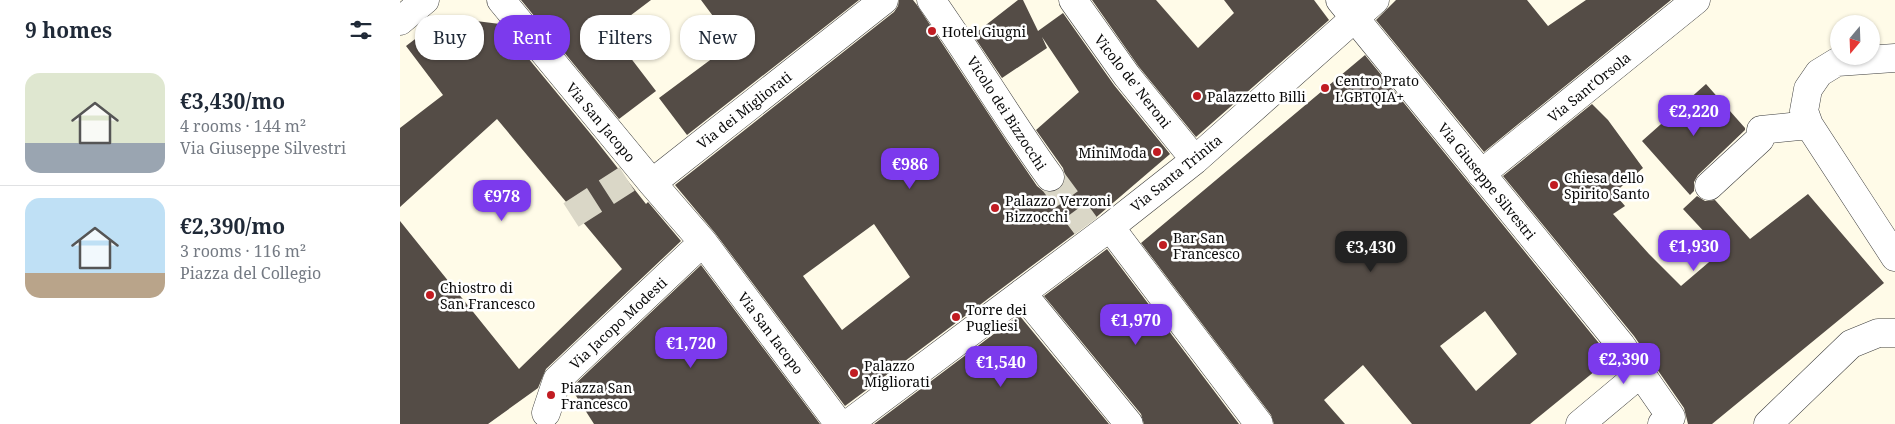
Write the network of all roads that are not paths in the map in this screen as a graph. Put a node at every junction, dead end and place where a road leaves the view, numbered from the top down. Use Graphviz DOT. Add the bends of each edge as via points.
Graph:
graph roads {
  1 [pos="425,0"];
  2 [pos="501,0"];
  3 [pos="884,0"];
  4 [pos="931,0"];
  5 [pos="1073,0"];
  6 [pos="1375,0"];
  7 [pos="1696,0"];
  8 [pos="1347,9"];
  9 [pos="400,21"];
  10 [pos="1895,58"];
  11 [pos="1809,126"];
  12 [pos="1195,160"];
  13 [pos="1481,174"];
  14 [pos="1050,177"];
  15 [pos="639,181"];
  16 [pos="1709,186"];
  17 [pos="1097,231"];
  18 [pos="703,242"];
  19 [pos="1895,257"];
  20 [pos="1022,293"];
  21 [pos="1895,333"];
  22 [pos="1641,373"];
  23 [pos="546,413"];
  24 [pos="1670,422"];
  25 [pos="839,424"];
  26 [pos="848,424"];
  27 [pos="1129,424"];
  28 [pos="1259,424"];
  29 [pos="1580,424"];
  30 [pos="1768,424"];
  1 -- 9 [label="street"];
  2 -- 15 [label="street, Via San Jacopo"];
  3 -- 15 [label="street, Via dei Migliorati"];
  4 -- 14 [label="street, Vicolo dei Bizzocchi"];
  5 -- 12 [label="street, Vicolo de' Neroni" via="1127,76"];
  6 -- 8 [label="street, Via Santa Trinita"];
  7 -- 13 [label="street, Via Sant'Orsola"];
  8 -- 12 [label="street, Via Santa Trinita"];
  8 -- 13 [label="street, Via Giuseppe Silvestri"];
  10 -- 11 [label="street" via="1837,62 1818,73 1808,89 1804,111"];
  11 -- 16 [label="street" via="1761,130 1760,139"];
  11 -- 19 [label="street"];
  12 -- 17 [label="street, Via Santa Trinita"];
  13 -- 22 [label="street, Via Giuseppe Silvestri"];
  15 -- 18 [label="street, Via San Jacopo"];
  17 -- 20 [label="street, Via Santa Trinita"];
  17 -- 28 [label="street"];
  18 -- 23 [label="street, Via Jacopo Modesti" via="557,380"];
  18 -- 25 [label="street, Via San Iacopo"];
  20 -- 26 [label="street, Via Santa Trinita"];
  20 -- 27 [label="street"];
  21 -- 30 [label="street" via="1878,334 1850,344"];
  22 -- 24 [label="street, Via Giuseppe Silvestri"];
  22 -- 29 [label="street"];
}
